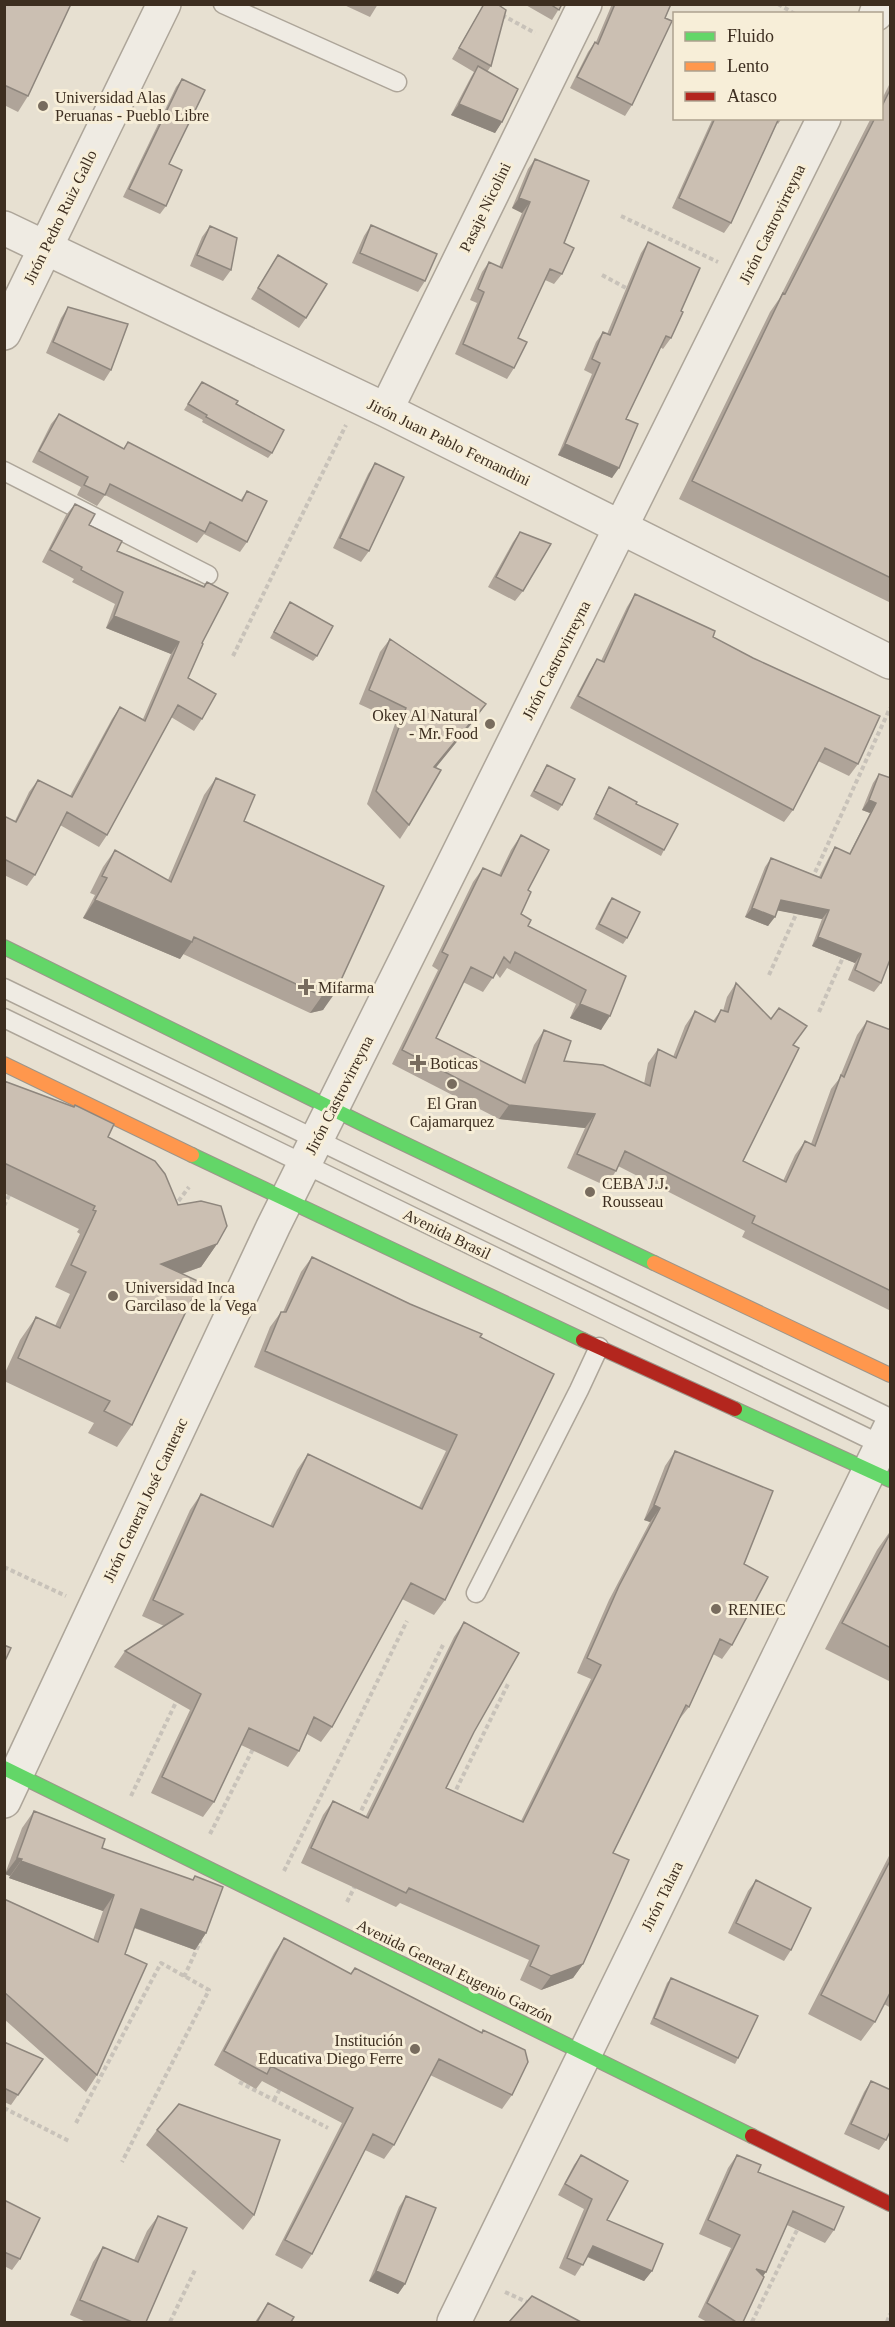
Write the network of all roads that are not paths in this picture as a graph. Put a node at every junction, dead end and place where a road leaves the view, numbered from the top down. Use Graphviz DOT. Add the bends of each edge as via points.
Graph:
graph roads {
  1 [pos="164,4"];
  2 [pos="223,4"];
  3 [pos="585,4"];
  4 [pos="397,82"];
  5 [pos="823,120"];
  6 [pos="4,228"];
  7 [pos="45,248"];
  8 [pos="4,333"];
  9 [pos="373,404"];
  10 [pos="4,471"];
  11 [pos="622,528"];
  12 [pos="208,575"];
  13 [pos="891,662"];
  14 [pos="4,947"];
  15 [pos="4,988"];
  16 [pos="4,1018"];
  17 [pos="4,1064"];
  18 [pos="332,1108"];
  19 [pos="310,1153"];
  20 [pos="287,1200"];
  21 [pos="599,1347"];
  22 [pos="891,1374"];
  23 [pos="886,1449"];
  24 [pos="476,1593"];
  25 [pos="9,1781"];
  26 [pos="585,2054"];
  27 [pos="891,2204"];
  28 [pos="454,2322"];
  1 -- 7 [label="street, Jirón Pedro Ruiz Gallo"];
  2 -- 4 [label="lane"];
  3 -- 9 [label="street, Pasaje Nicolini"];
  5 -- 11 [label="street, Jirón Castrovirreyna"];
  6 -- 7 [label="street, Jirón Juan Pablo Fernandini"];
  7 -- 8 [label="street, Jirón Pedro Ruiz Gallo"];
  7 -- 9 [label="street, Jirón Juan Pablo Fernandini"];
  9 -- 11 [label="street, Jirón Juan Pablo Fernandini"];
  10 -- 12 [label="lane"];
  11 -- 13 [label="street, Jirón Juan Pablo Fernandini"];
  11 -- 18 [label="street, Jirón Castrovirreyna"];
  14 -- 18 [label="main road"];
  15 -- 19 [label="lane, Avenida Brasil"];
  16 -- 19 [label="lane, Avenida Brasil"];
  17 -- 20 [label="main road"];
  18 -- 19 [label="street, Jirón Castrovirreyna"];
  18 -- 22 [label="main road"];
  19 -- 20 [label="street, Jirón Castrovirreyna"];
  19 -- 23 [label="lane, Avenida Brasil"];
  19 -- 23 [label="lane, Avenida Brasil"];
  20 -- 21 [label="main road"];
  20 -- 25 [label="street, Jirón General José Canterac"];
  21 -- 23 [label="main road"];
  21 -- 24 [label="lane"];
  23 -- 26 [label="street, Jirón Talara"];
  25 -- 26 [label="main road, Avenida General Eugenio Garzón" via="117,1824"];
  26 -- 27 [label="main road, Avenida General Eugenio Garzón"];
  26 -- 28 [label="street, Jirón Talara"];
}
